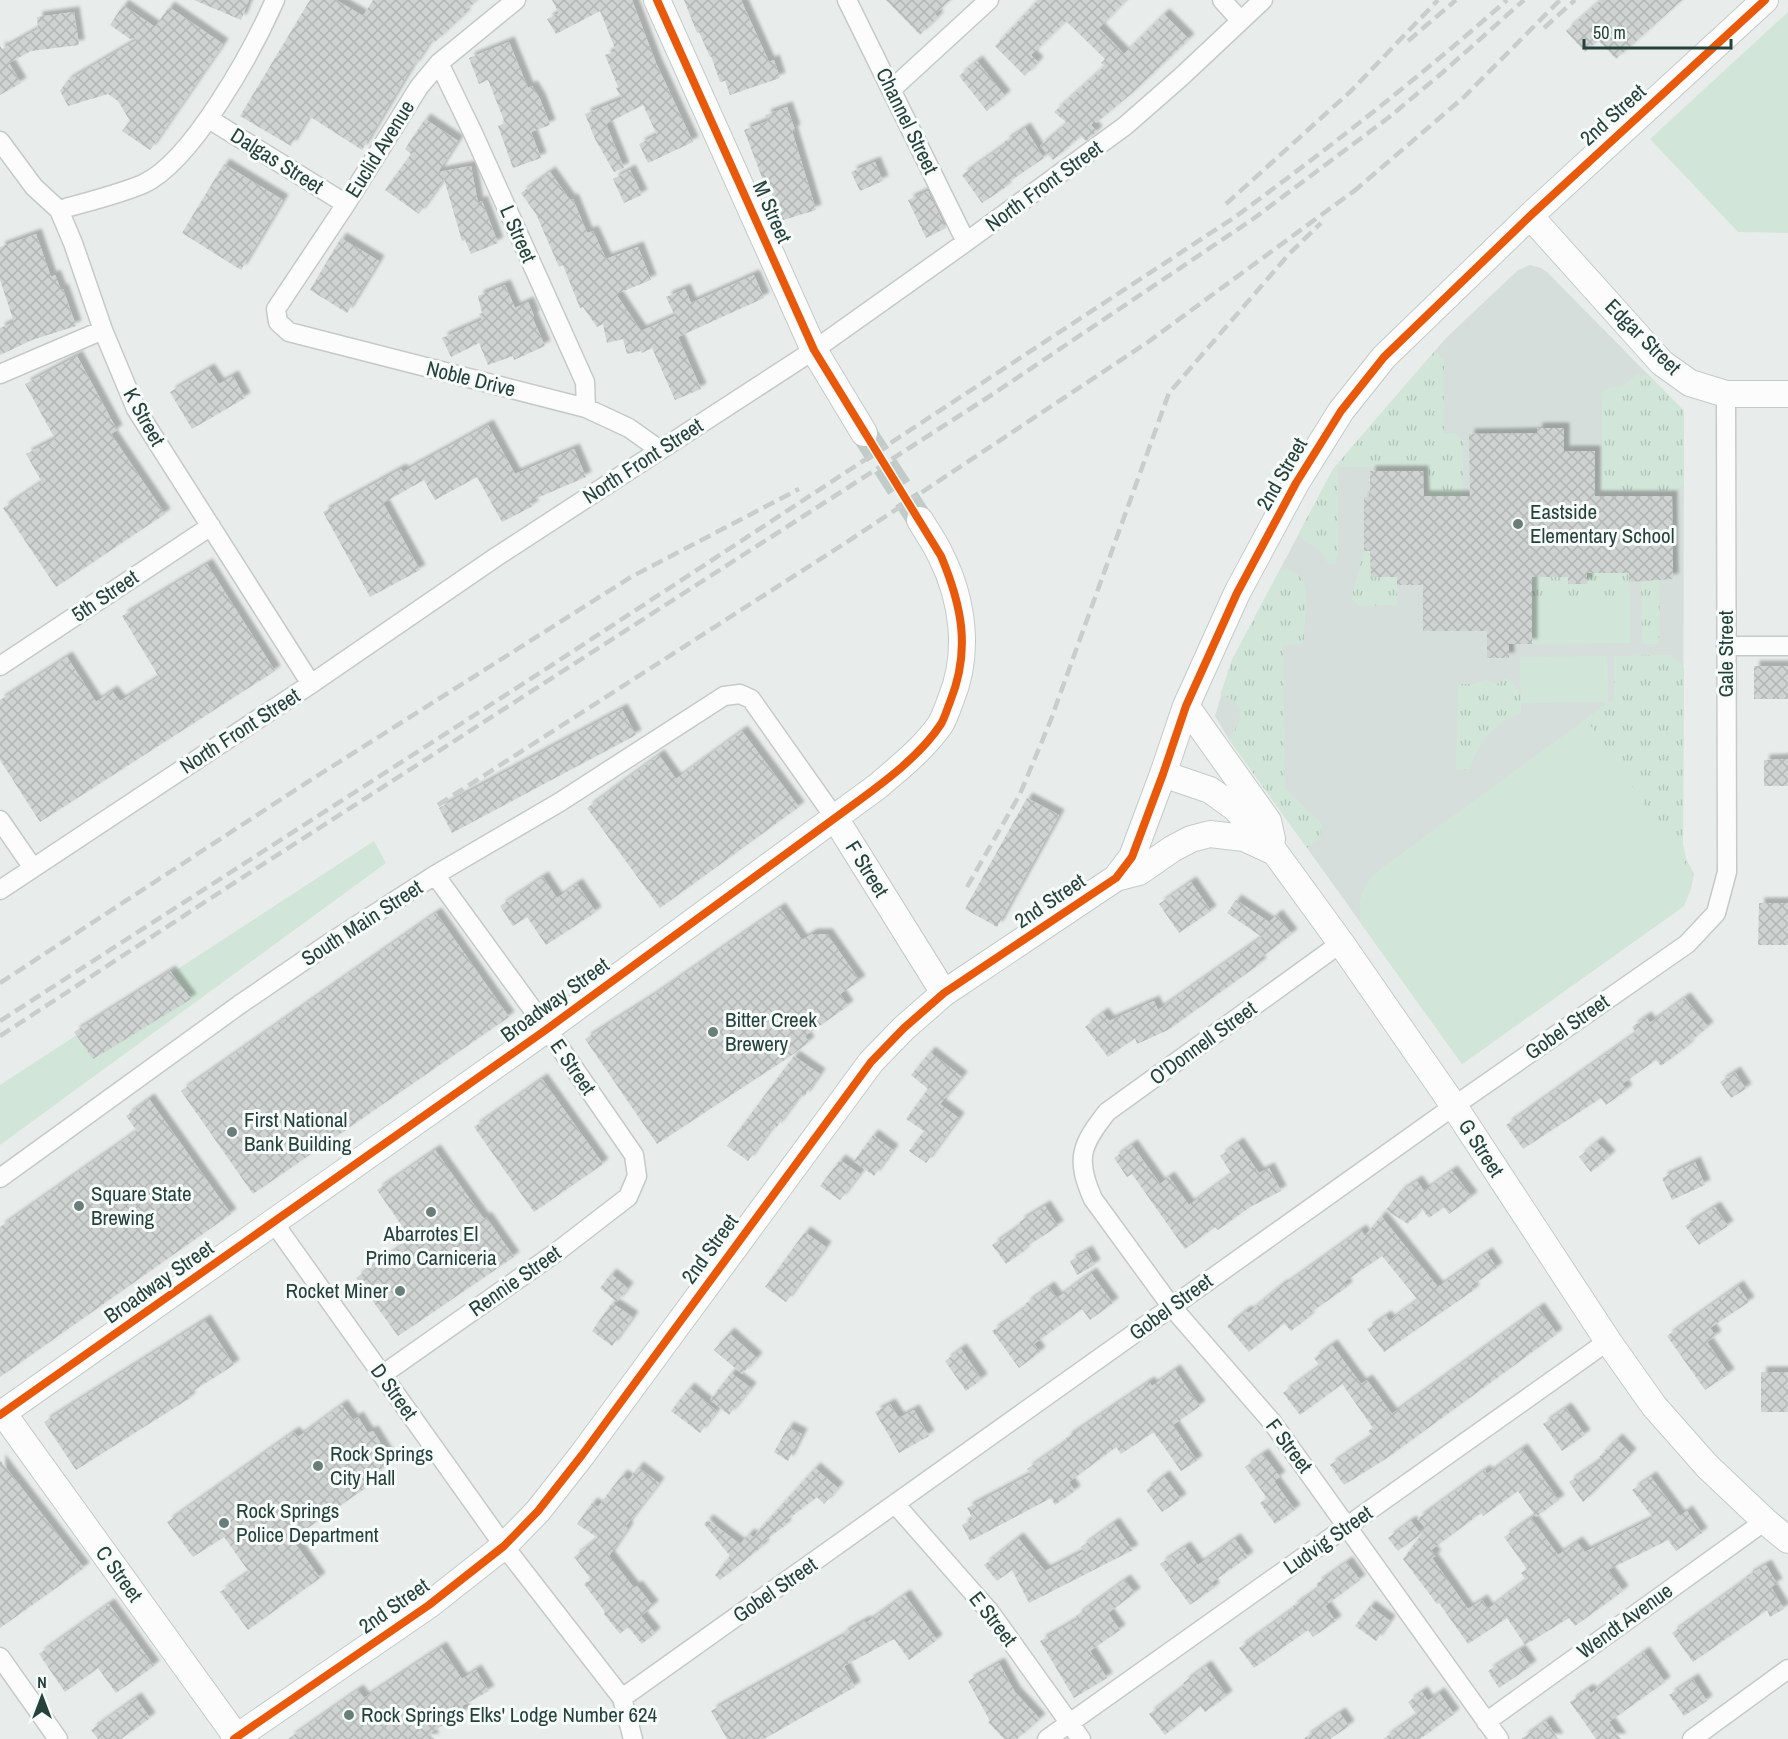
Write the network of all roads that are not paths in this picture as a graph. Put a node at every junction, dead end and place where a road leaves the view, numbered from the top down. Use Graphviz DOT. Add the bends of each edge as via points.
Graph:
graph roads {
  1 [pos="275,0"];
  2 [pos="516,0"];
  3 [pos="657,0"];
  4 [pos="847,0"];
  5 [pos="989,0"];
  6 [pos="1222,0"];
  7 [pos="1263,0"];
  8 [pos="1766,0"];
  9 [pos="1240,20"];
  10 [pos="439,63"];
  11 [pos="892,89"];
  12 [pos="209,118"];
  13 [pos="0,141"];
  14 [pos="346,204"];
  15 [pos="59,210"];
  16 [pos="1530,216"];
  17 [pos="966,242"];
  18 [pos="278,322"];
  19 [pos="103,330"];
  20 [pos="814,350"];
  21 [pos="0,374"];
  22 [pos="1726,394"];
  23 [pos="1788,394"];
  24 [pos="586,408"];
  25 [pos="864,433"];
  26 [pos="660,450"];
  27 [pos="920,520"];
  28 [pos="211,526"];
  29 [pos="1726,646"];
  30 [pos="1788,646"];
  31 [pos="0,666"];
  32 [pos="311,684"];
  33 [pos="740,694"];
  34 [pos="1186,706"];
  35 [pos="1163,774"];
  36 [pos="835,818"];
  37 [pos="0,820"];
  38 [pos="1274,851"];
  39 [pos="33,868"];
  40 [pos="435,875"];
  41 [pos="1116,878"];
  42 [pos="0,890"];
  43 [pos="1716,913"];
  44 [pos="1341,943"];
  45 [pos="944,993"];
  46 [pos="547,1029"];
  47 [pos="1454,1106"];
  48 [pos="1082,1157"];
  49 [pos="637,1176"];
  50 [pos="0,1178"];
  51 [pos="274,1223"];
  52 [pos="1171,1306"];
  53 [pos="1608,1341"];
  54 [pos="382,1375"];
  55 [pos="1,1412"];
  56 [pos="896,1505"];
  57 [pos="1765,1521"];
  58 [pos="1348,1526"];
  59 [pos="1788,1540"];
  60 [pos="504,1546"];
  61 [pos="0,1657"];
  62 [pos="1788,1669"];
  63 [pos="622,1698"];
  64 [pos="1486,1722"];
  65 [pos="1069,1723"];
  66 [pos="236,1738"];
  67 [pos="58,1739"];
  68 [pos="633,1739"];
  69 [pos="1047,1739"];
  70 [pos="1081,1739"];
  71 [pos="1499,1739"];
  72 [pos="1692,1739"];
  1 -- 12 [label="street"];
  2 -- 10 [label="street, Euclid Avenue"];
  3 -- 20 [label="street, M Street"];
  4 -- 11 [label="street, Channel Street"];
  5 -- 11 [label="street"];
  6 -- 9 [label="street"];
  7 -- 9 [label="street, North Front Street"];
  8 -- 16 [label="street, 2nd Street"];
  9 -- 17 [label="street, North Front Street" via="1125,126"];
  10 -- 14 [label="street, Euclid Avenue" via="419,87"];
  10 -- 24 [label="street, L Street" via="585,382"];
  11 -- 17 [label="street, Channel Street"];
  12 -- 14 [label="street, Dalgas Street"];
  12 -- 15 [label="street" via="174,162 144,184"];
  13 -- 15 [label="street, K Street" via="34,187"];
  14 -- 18 [label="street, Euclid Avenue" via="276,309"];
  15 -- 19 [label="street, K Street"];
  16 -- 22 [label="street, Edgar Street" via="1662,363 1690,383"];
  16 -- 34 [label="street, 2nd Street" via="1384,357 1341,411 1296,483 1237,592"];
  17 -- 20 [label="street, North Front Street"];
  18 -- 24 [label="street, Noble Drive" via="289,332"];
  19 -- 21 [label="street"];
  19 -- 28 [label="street, K Street" via="136,409"];
  20 -- 25 [label="street, M Street"];
  20 -- 26 [label="street, North Front Street"];
  22 -- 23 [label="street, Edgar Street"];
  22 -- 29 [label="street, Gale Street"];
  24 -- 26 [label="street, Noble Drive" via="629,428"];
  26 -- 32 [label="street, North Front Street"];
  27 -- 36 [label="street, Broadway Street" via="954,588 963,647 957,683 941,723 919,751"];
  28 -- 31 [label="street, 5th Street"];
  28 -- 32 [label="street, K Street"];
  29 -- 30 [label="street"];
  29 -- 43 [label="street, Gale Street" via="1727,872"];
  32 -- 39 [label="street, North Front Street"];
  33 -- 36 [label="street, F Street" via="751,699"];
  33 -- 40 [label="street, South Main Street" via="724,696 560,802"];
  34 -- 35 [label="street, 2nd Street"];
  34 -- 38 [label="street" via="1268,821"];
  35 -- 38 [label="street, G Street" via="1210,790 1235,808"];
  35 -- 41 [label="street, 2nd Street" via="1132,857"];
  36 -- 45 [label="street, F Street"];
  36 -- 46 [label="street, Broadway Street"];
  37 -- 39 [label="street"];
  38 -- 41 [label="street" via="1244,838 1210,834 1191,839 1139,872"];
  38 -- 44 [label="street, G Street"];
  39 -- 42 [label="street, North Front Street"];
  40 -- 46 [label="street, E Street"];
  40 -- 50 [label="street, South Main Street" via="238,1005"];
  41 -- 45 [label="street, 2nd Street"];
  43 -- 47 [label="street, Gobel Street" via="1687,944"];
  44 -- 47 [label="street, G Street"];
  44 -- 48 [label="street, O'Donnell Street" via="1107,1112 1090,1134"];
  45 -- 60 [label="street, 2nd Street" via="871,1062 582,1455 538,1511"];
  46 -- 49 [label="street, E Street" via="634,1155"];
  46 -- 51 [label="street, Broadway Street"];
  47 -- 52 [label="street, Gobel Street"];
  47 -- 53 [label="street, G Street"];
  48 -- 52 [label="street, F Street" via="1084,1179 1093,1199"];
  49 -- 54 [label="street, Rennie Street" via="628,1197"];
  51 -- 54 [label="street, D Street"];
  51 -- 55 [label="street, Broadway Street"];
  52 -- 56 [label="street, Gobel Street"];
  52 -- 58 [label="street, F Street" via="1272,1422"];
  53 -- 57 [label="street, G Street" via="1654,1406 1699,1458"];
  53 -- 58 [label="street, Ludvig Street"];
  54 -- 60 [label="street, D Street"];
  55 -- 66 [label="street, C Street"];
  56 -- 63 [label="street, Gobel Street"];
  56 -- 65 [label="street, E Street" via="990,1612"];
  57 -- 59 [label="street, G Street"];
  57 -- 64 [label="street, Wendt Avenue"];
  58 -- 64 [label="street, F Street"];
  58 -- 65 [label="street, Ludvig Street"];
  60 -- 63 [label="street, D Street"];
  60 -- 66 [label="street, 2nd Street" via="429,1605"];
  61 -- 67 [label="street"];
  62 -- 72 [label="street"];
  63 -- 68 [label="street, D Street"];
  64 -- 71 [label="street, F Street"];
  65 -- 69 [label="street, Ludvig Street"];
  65 -- 70 [label="street, E Street"];
}
